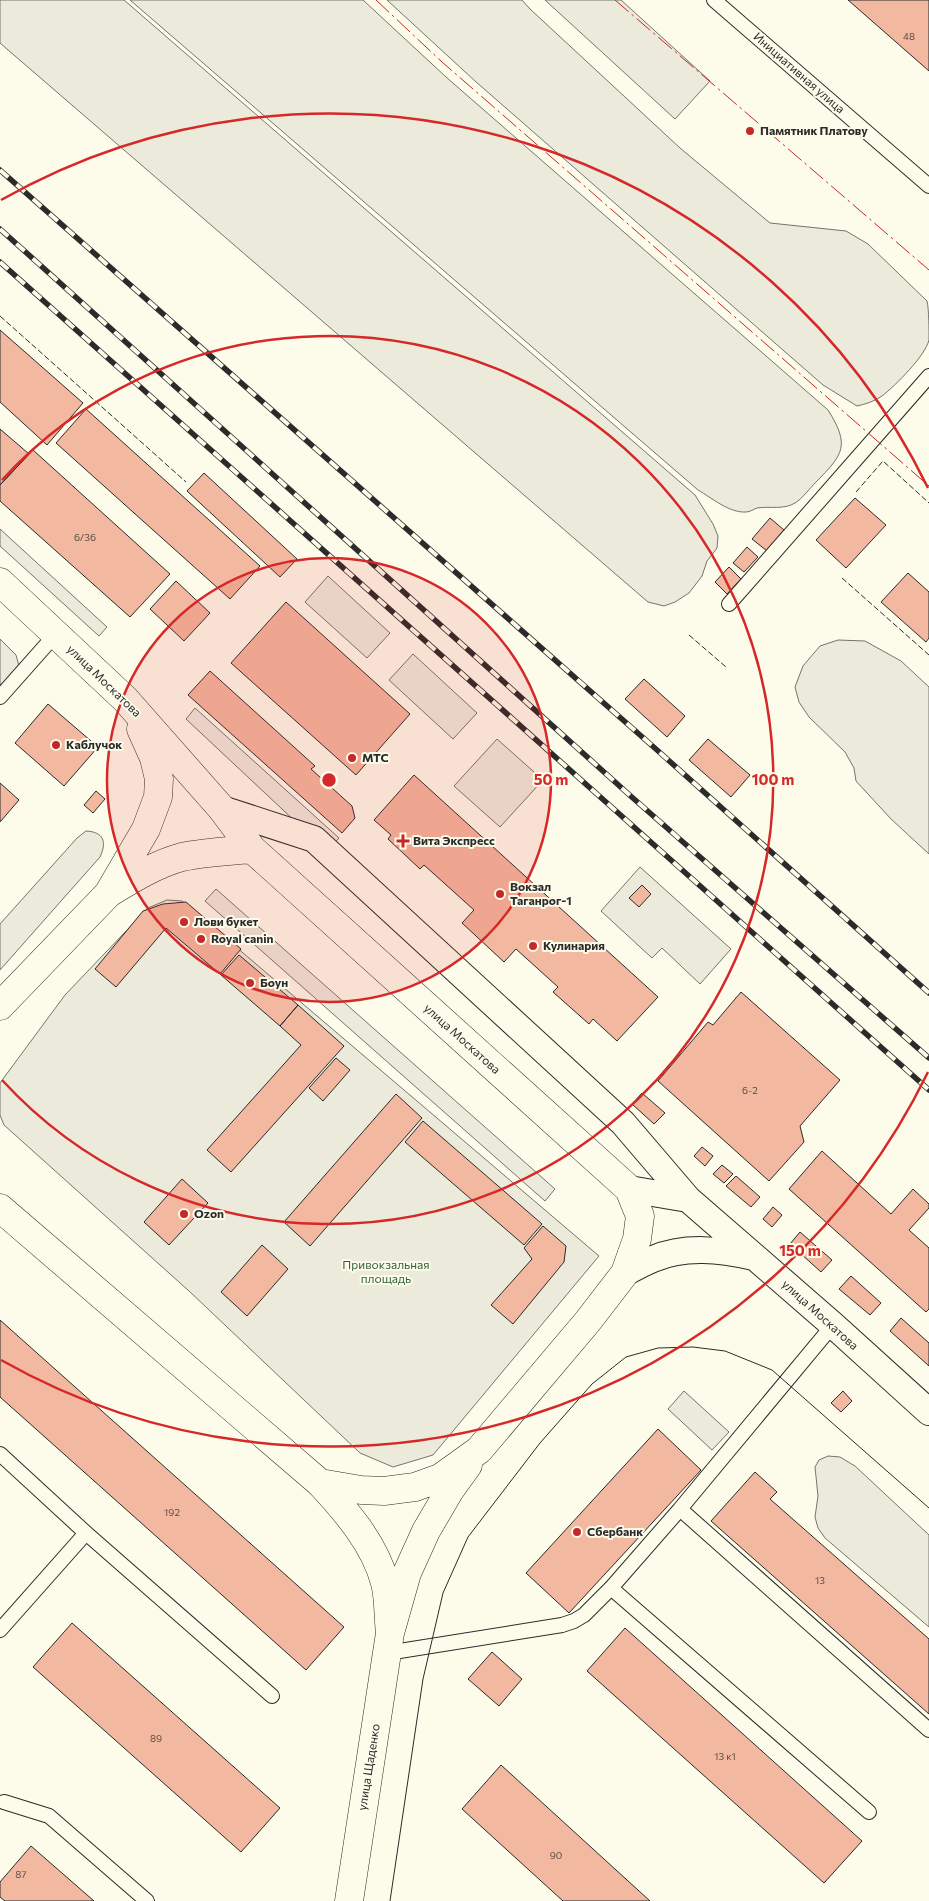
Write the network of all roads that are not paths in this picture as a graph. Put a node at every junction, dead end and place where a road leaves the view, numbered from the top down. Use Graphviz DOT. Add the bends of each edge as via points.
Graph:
graph roads {
  1 [pos="714,0"];
  2 [pos="929,186"];
  3 [pos="929,376"];
  4 [pos="0,582"];
  5 [pos="729,604"];
  6 [pos="55,635"];
  7 [pos="0,696"];
  8 [pos="125,699"];
  9 [pos="222,809"];
  10 [pos="314,839"];
  11 [pos="252,848"];
  12 [pos="108,894"];
  13 [pos="0,1006"];
  14 [pos="629,1189"];
  15 [pos="688,1199"];
  16 [pos="0,1208"];
  17 [pos="755,1257"];
  18 [pos="625,1273"];
  19 [pos="833,1325"];
  20 [pos="929,1412"];
  21 [pos="479,1450"];
  22 [pos="0,1454"];
  23 [pos="320,1482"];
  24 [pos="680,1509"];
  25 [pos="86,1534"];
  26 [pos="611,1588"];
  27 [pos="0,1630"];
  28 [pos="388,1643"];
  29 [pos="272,1696"];
  30 [pos="929,1730"];
  31 [pos="1,1803"];
  32 [pos="869,1812"];
  33 [pos="147,1901"];
  34 [pos="349,1901"];
  1 -- 2 [label="lane, Инициативная улица"];
  3 -- 5 [label="lane"];
  4 -- 6 [label="main road, улица Москатова"];
  6 -- 7 [label="lane"];
  6 -- 8 [label="main road, улица Москатова"];
  8 -- 9 [label="main road, улица Москатова"];
  8 -- 12 [label="main road" via="154,758 159,779 158,797 146,829"];
  9 -- 10 [label="street, улица Москатова"];
  9 -- 11 [label="main road, улица Москатова"];
  10 -- 11 [label="street"];
  10 -- 15 [label="street, улица Москатова" via="623,1123"];
  11 -- 12 [label="main road" via="183,857 133,878"];
  11 -- 14 [label="main road, улица Москатова"];
  12 -- 13 [label="main road"];
  14 -- 15 [label="street"];
  14 -- 18 [label="main road" via="640,1216"];
  15 -- 17 [label="street, улица Москатова"];
  16 -- 23 [label="main road"];
  17 -- 18 [label="street" via="686,1250 653,1259"];
  17 -- 19 [label="street, улица Москатова"];
  18 -- 21 [label="main road"];
  19 -- 20 [label="street, улица Москатова"];
  19 -- 24 [label="lane"];
  21 -- 23 [label="main road" via="440,1478 416,1487 361,1490"];
  21 -- 28 [label="main road, улица Щаденко" via="426,1531 407,1573"];
  22 -- 25 [label="lane"];
  23 -- 28 [label="main road, улица Щаденко" via="348,1514 369,1546 385,1583"];
  24 -- 26 [label="lane"];
  24 -- 30 [label="lane"];
  25 -- 27 [label="lane"];
  25 -- 29 [label="lane"];
  26 -- 28 [label="lane" via="584,1615 562,1625"];
  26 -- 32 [label="lane"];
  28 -- 34 [label="main road, улица Щаденко"];
  31 -- 33 [label="lane" via="49,1816"];
}
